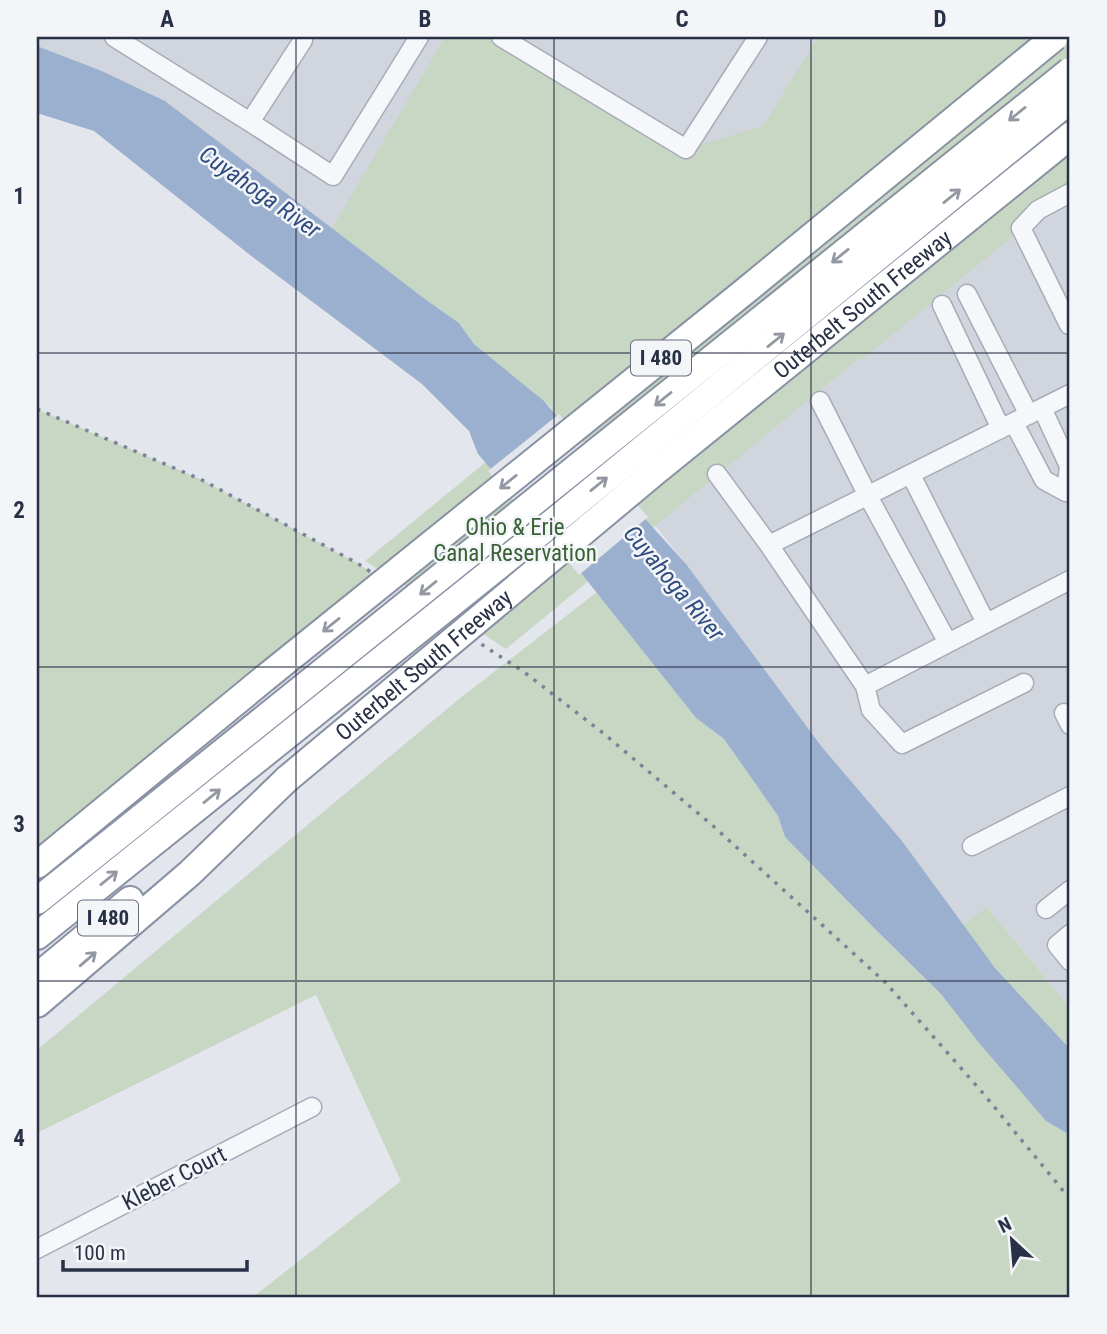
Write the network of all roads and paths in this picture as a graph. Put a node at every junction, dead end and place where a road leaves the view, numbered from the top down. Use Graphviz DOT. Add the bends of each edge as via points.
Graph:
graph roads {
  1 [pos="302,37"];
  2 [pos="419,37"];
  3 [pos="501,37"];
  4 [pos="758,37"];
  5 [pos="1055,37"];
  6 [pos="125,39"];
  7 [pos="1070,71"];
  8 [pos="1070,100"];
  9 [pos="250,122"];
  10 [pos="1070,136"];
  11 [pos="1070,193"];
  12 [pos="967,294"];
  13 [pos="942,305"];
  14 [pos="1070,326"];
  15 [pos="1070,394"];
  16 [pos="820,401"];
  17 [pos="1022,419"];
  18 [pos="717,474"];
  19 [pos="911,475"];
  20 [pos="868,496"];
  21 [pos="1068,496"];
  22 [pos="769,545"];
  23 [pos="1070,580"];
  24 [pos="986,623"];
  25 [pos="948,643"];
  26 [pos="1024,683"];
  27 [pos="865,686"];
  28 [pos="1070,796"];
  29 [pos="972,846"];
  30 [pos="37,865"];
  31 [pos="185,866"];
  32 [pos="1070,890"];
  33 [pos="37,901"];
  34 [pos="1046,909"];
  35 [pos="1070,934"];
  36 [pos="37,936"];
  37 [pos="1070,961"];
  38 [pos="37,977"];
  39 [pos="37,1004"];
  40 [pos="312,1107"];
  41 [pos="37,1249"];
  1 -- 9 [label="street"];
  2 -- 9 [label="street" via="333,176"];
  3 -- 4 [label="street" via="686,149"];
  5 -- 30 [label="highway, I 480, one-way, bridge"];
  6 -- 9 [label="street"];
  7 -- 33 [label="highway, one-way, bridge"];
  36 -- 8 [label="highway, one-way, bridge"];
  10 -- 31 [label="highway, Outerbelt South Freeway / I 480, bridge" via="666,463"];
  11 -- 14 [label="street" via="1038,211 1021,228"];
  12 -- 17 [label="street"];
  13 -- 17 [label="street"];
  15 -- 17 [label="street"];
  16 -- 20 [label="street"];
  17 -- 19 [label="street"];
  17 -- 21 [label="street" via="1044,480"];
  17 -- 21 [label="street" via="1069,466"];
  18 -- 22 [label="street"];
  19 -- 20 [label="street"];
  19 -- 24 [label="street"];
  20 -- 22 [label="street"];
  20 -- 25 [label="street"];
  22 -- 27 [label="street"];
  23 -- 24 [label="street"];
  24 -- 25 [label="street"];
  25 -- 27 [label="street"];
  26 -- 27 [label="street" via="902,744 871,710"];
  28 -- 29 [label="street"];
  31 -- 38 [label="highway, Outerbelt South Freeway / I 480"];
  39 -- 31 [label="highway, one-way"];
  32 -- 34 [label="street"];
  35 -- 37 [label="street" via="1057,945"];
  40 -- 41 [label="street, Kleber Court"];
}
